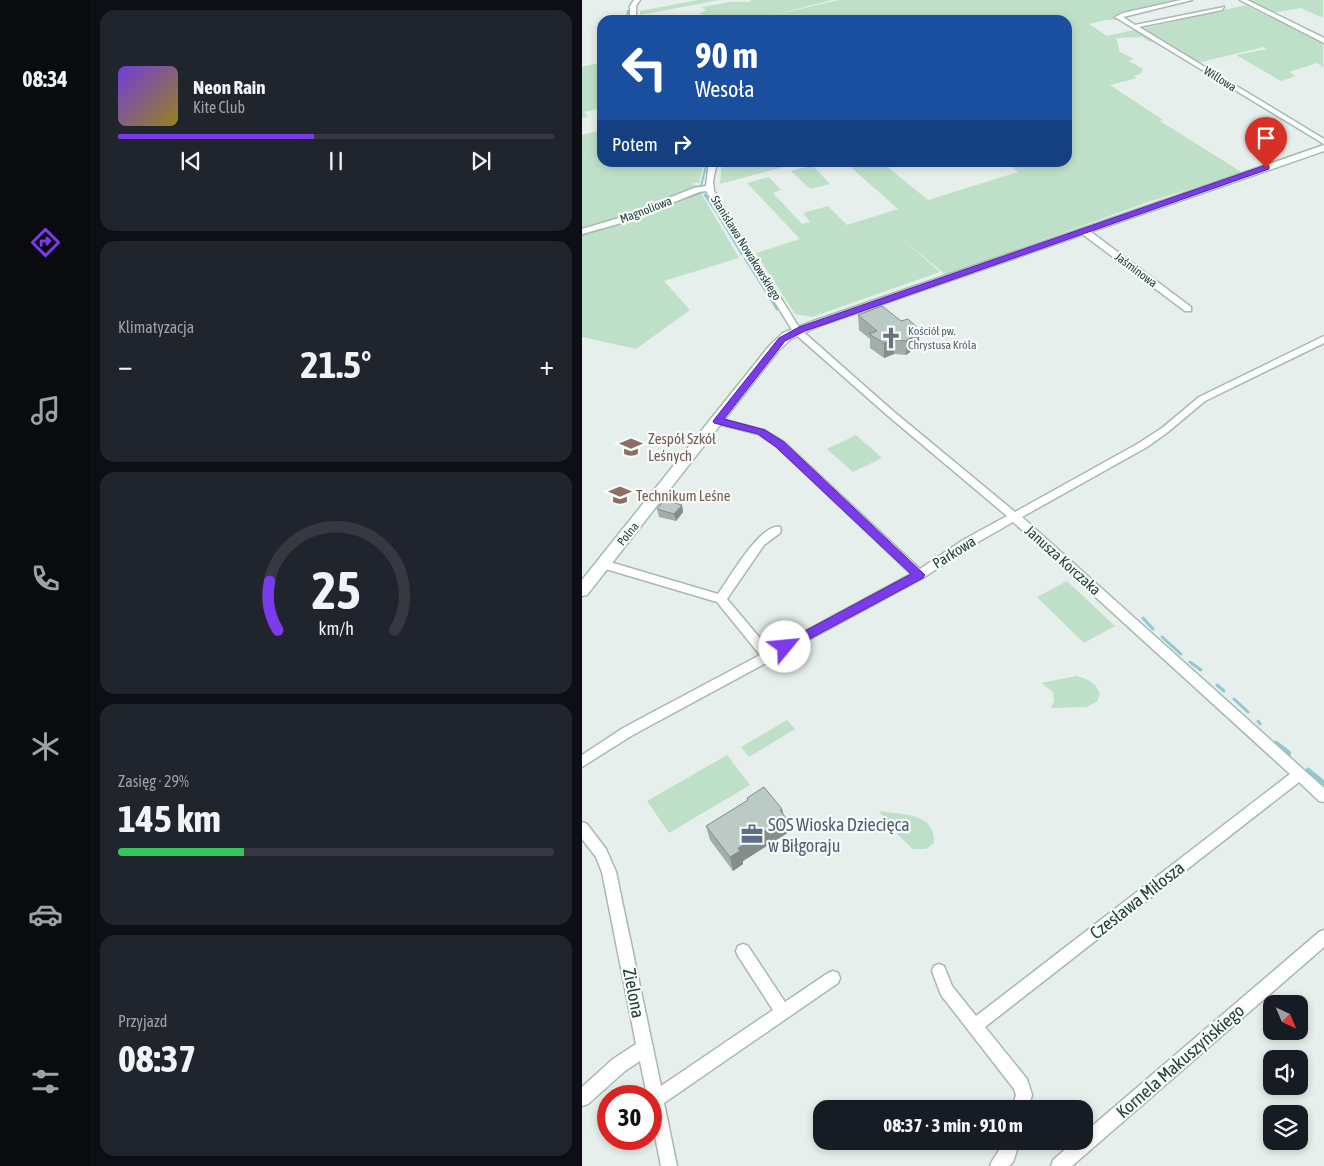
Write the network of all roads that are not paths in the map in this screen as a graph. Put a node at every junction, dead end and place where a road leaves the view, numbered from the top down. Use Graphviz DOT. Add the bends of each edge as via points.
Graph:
graph roads {
  1 [pos="637,0"];
  2 [pos="1189,0"];
  3 [pos="1243,0"];
  4 [pos="1222,8"];
  5 [pos="633,15"];
  6 [pos="1133,27"];
  7 [pos="1324,41"];
  8 [pos="1324,142"];
  9 [pos="1324,148"];
  10 [pos="712,167"];
  11 [pos="709,188"];
  12 [pos="1084,231"];
  13 [pos="582,232"];
  14 [pos="1188,309"];
  15 [pos="797,331"];
  16 [pos="1324,339"];
  17 [pos="718,421"];
  18 [pos="1015,517"];
  19 [pos="776,530"];
  20 [pos="603,564"];
  21 [pos="919,575"];
  22 [pos="582,591"];
  23 [pos="721,599"];
  24 [pos="768,656"];
  25 [pos="582,762"];
  26 [pos="1299,775"];
  27 [pos="1324,797"];
  28 [pos="582,828"];
  29 [pos="1324,937"];
  30 [pos="743,951"];
  31 [pos="939,971"];
  32 [pos="833,978"];
  33 [pos="783,1012"];
  34 [pos="976,1025"];
  35 [pos="645,1048"];
  36 [pos="653,1085"];
  37 [pos="662,1095"];
  38 [pos="582,1098"];
  39 [pos="1023,1100"];
  40 [pos="662,1130"];
  41 [pos="1010,1150"];
  42 [pos="669,1166"];
  43 [pos="998,1166"];
  44 [pos="1059,1166"];
  1 -- 5 [label="street"];
  2 -- 6 [label="street, Willowa" via="1118,16"];
  3 -- 7 [label="street"];
  4 -- 6 [label="street"];
  6 -- 8 [label="street, Willowa"];
  9 -- 12 [label="street, Polna"];
  10 -- 11 [label="street, Stanisława Nowakowskiego"];
  11 -- 13 [label="street, Magnoliowa"];
  11 -- 15 [label="street, Stanisława Nowakowskiego"];
  12 -- 14 [label="street, Jaśminowa"];
  12 -- 15 [label="street, Polna"];
  15 -- 17 [label="street, Polna" via="780,342"];
  15 -- 18 [label="street, Janusza Korczaka"];
  16 -- 18 [label="street, Parkowa" via="1202,399 1144,445"];
  17 -- 20 [label="street, Polna"];
  17 -- 21 [label="street" via="761,432 780,444"];
  18 -- 21 [label="street, Parkowa" via="967,543"];
  18 -- 26 [label="street, Janusza Korczaka"];
  19 -- 23 [label="street" via="760,542"];
  20 -- 22 [label="street, Polna"];
  20 -- 23 [label="street"];
  21 -- 24 [label="street, Parkowa"];
  23 -- 24 [label="street"];
  24 -- 25 [label="street, Parkowa" via="611,741"];
  26 -- 27 [label="street, Janusza Korczaka"];
  26 -- 34 [label="street, Czesława Miłosza"];
  28 -- 35 [label="street, Zielona" via="601,853 609,872"];
  29 -- 44 [label="street, Kornela Makuszyńskiego"];
  30 -- 33 [label="street"];
  31 -- 34 [label="street" via="946,990"];
  32 -- 33 [label="street"];
  33 -- 37 [label="street"];
  34 -- 39 [label="street" via="1021,1085"];
  35 -- 36 [label="street, Zielona"];
  35 -- 38 [label="street" via="619,1065"];
  40 -- 42 [label="street, Zielona"];
  41 -- 43 [label="street"];
}
